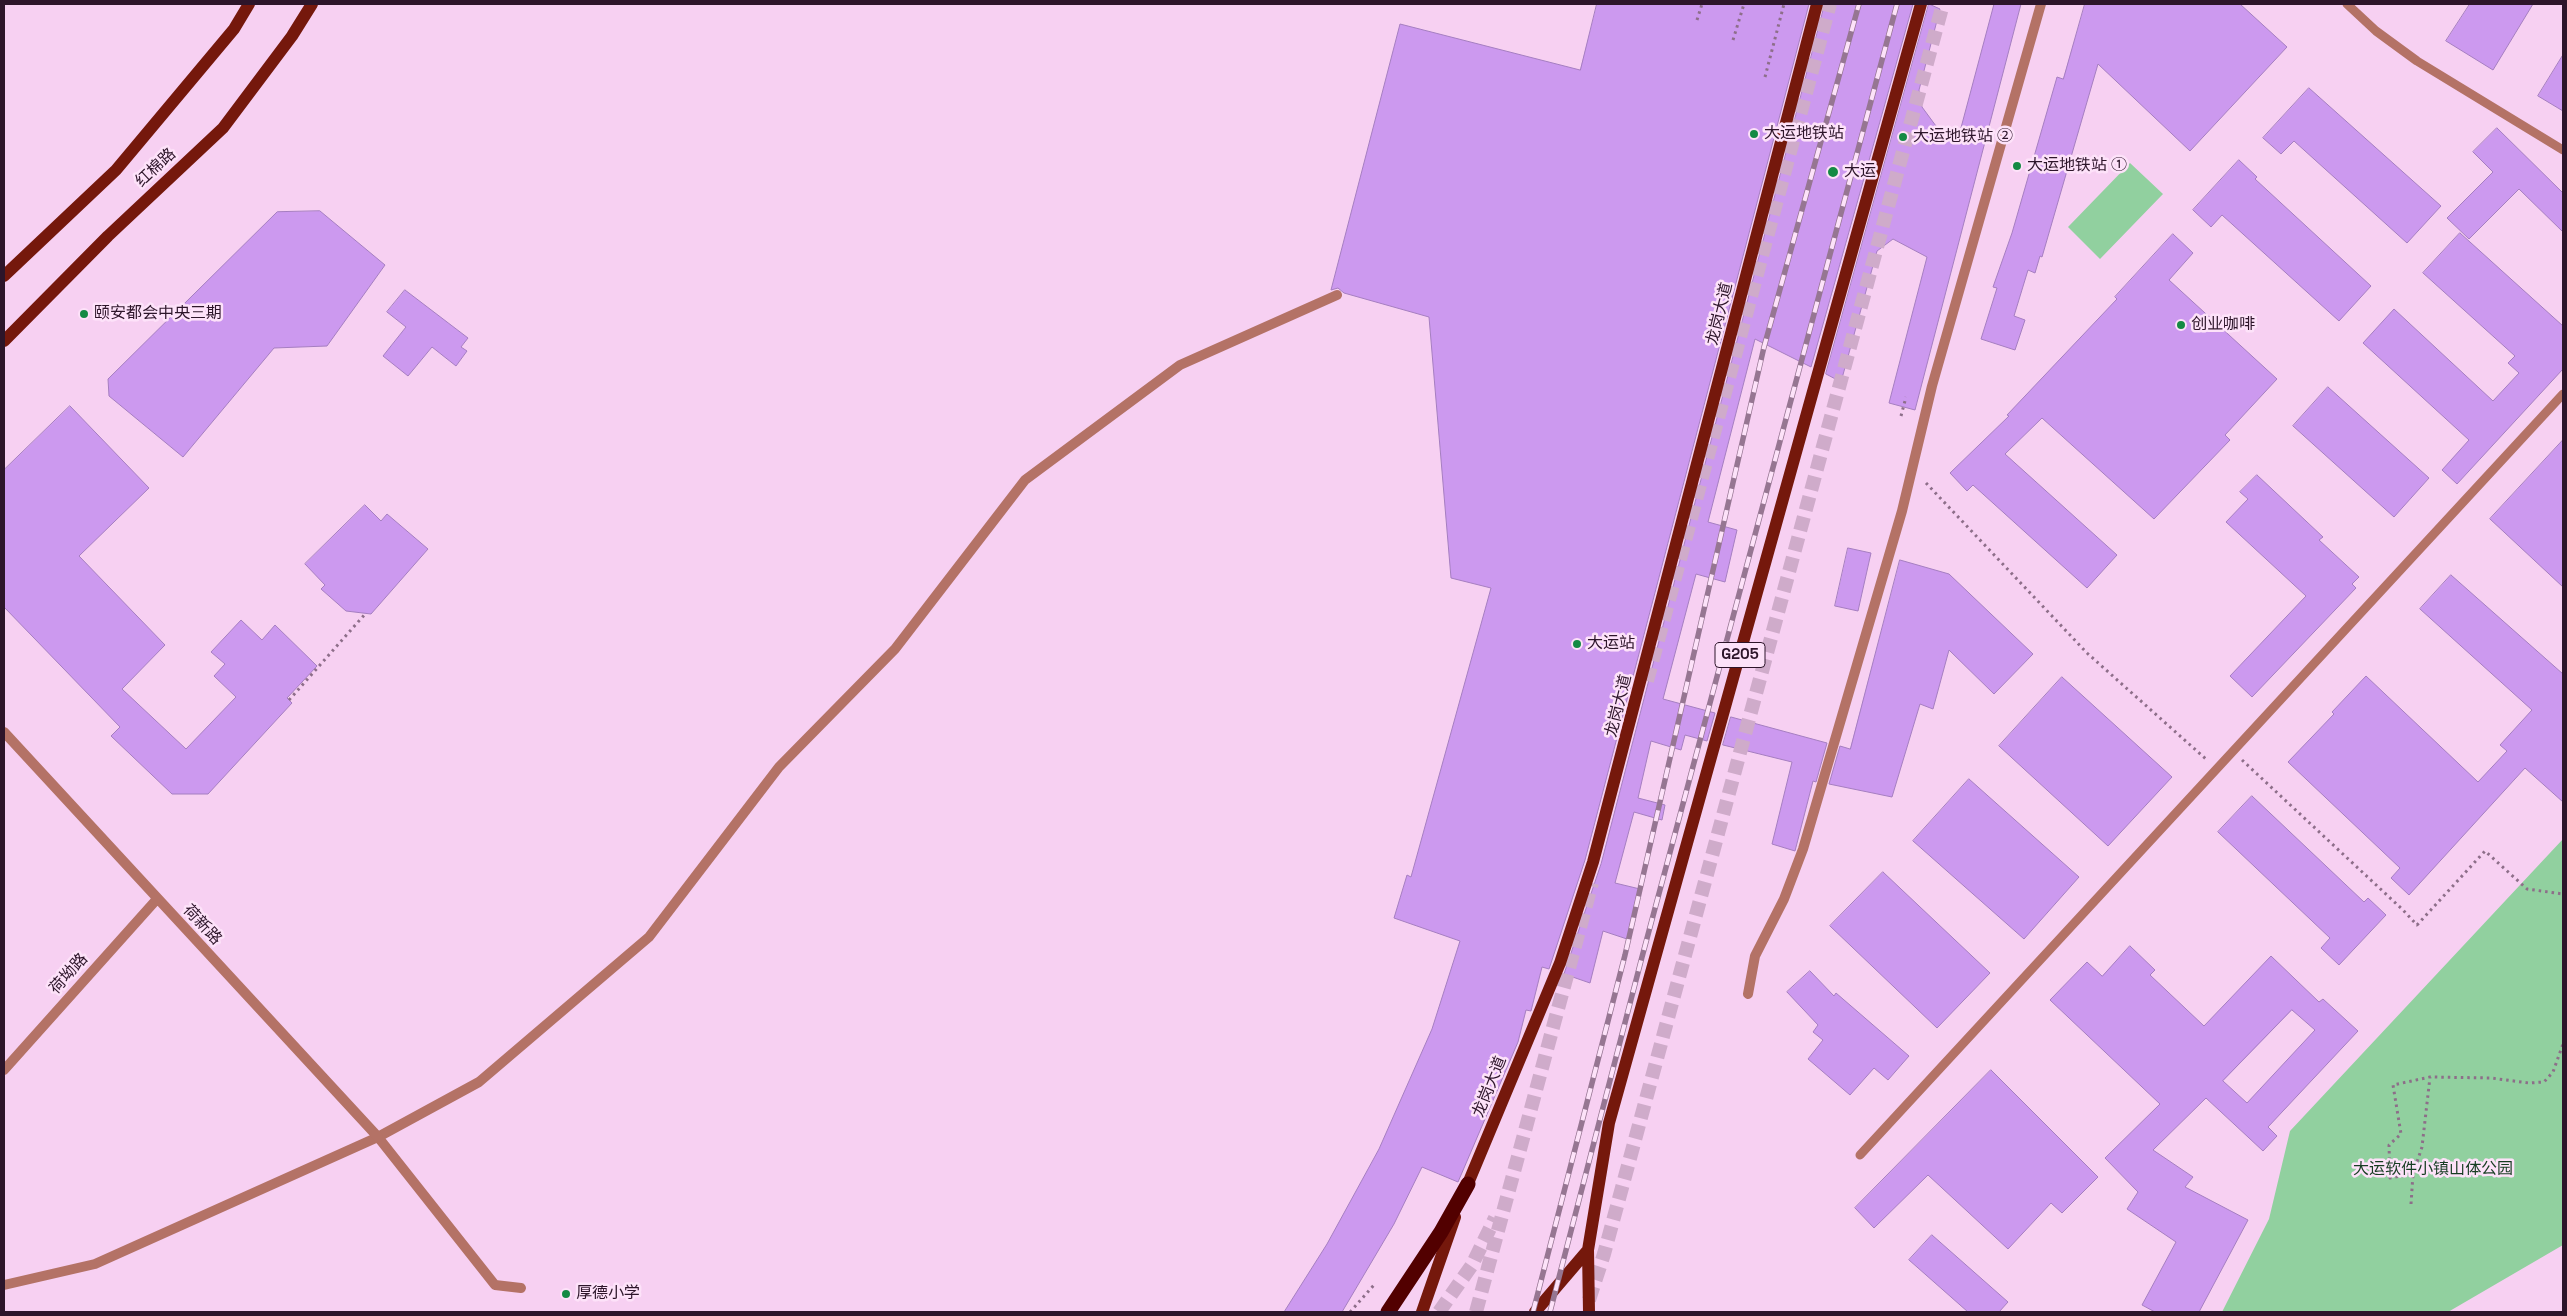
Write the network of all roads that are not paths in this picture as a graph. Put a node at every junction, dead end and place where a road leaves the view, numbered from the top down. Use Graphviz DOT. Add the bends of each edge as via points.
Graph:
graph roads {
  1 [pos="249,4"];
  2 [pos="312,4"];
  3 [pos="1817,4"];
  4 [pos="1921,4"];
  5 [pos="2041,4"];
  6 [pos="2347,4"];
  7 [pos="2563,150"];
  8 [pos="4,276"];
  9 [pos="1337,295"];
  10 [pos="4,341"];
  11 [pos="2563,394"];
  12 [pos="4,732"];
  13 [pos="157,899"];
  14 [pos="1748,994"];
  15 [pos="4,1070"];
  16 [pos="378,1137"];
  17 [pos="1860,1155"];
  18 [pos="1468,1184"];
  19 [pos="1588,1250"];
  20 [pos="4,1285"];
  21 [pos="521,1288"];
  22 [pos="1388,1312"];
  23 [pos="1422,1312"];
  24 [pos="1535,1312"];
  25 [pos="1589,1312"];
  1 -- 8 [label="main road, 红棉路" via="234,29 116,170"];
  2 -- 10 [label="main road, 红棉路" via="223,128 108,236"];
  3 -- 18 [label="main road, 龙岗大道" via="1593,862 1560,963"];
  4 -- 19 [label="main road, G205" via="1609,1123"];
  5 -- 14 [label="street" via="1932,386 1902,512 1804,849 1784,899 1755,956"];
  6 -- 7 [label="lane" via="2417,61"];
  9 -- 16 [label="street" via="1180,366 1025,480 895,649 779,767 649,937 479,1082"];
  11 -- 17 [label="lane"];
  12 -- 13 [label="street, 荷新路"];
  13 -- 15 [label="street, 荷坳路"];
  13 -- 16 [label="street, 荷新路"];
  16 -- 20 [label="street" via="95,1264"];
  16 -- 21 [label="street, 荷新路" via="495,1285"];
  18 -- 22 [label="highway" via="1441,1232"];
  18 -- 23 [label="main road, 龙岗大道"];
  19 -- 24 [label="main road"];
  19 -- 25 [label="main road, G205"];
}
